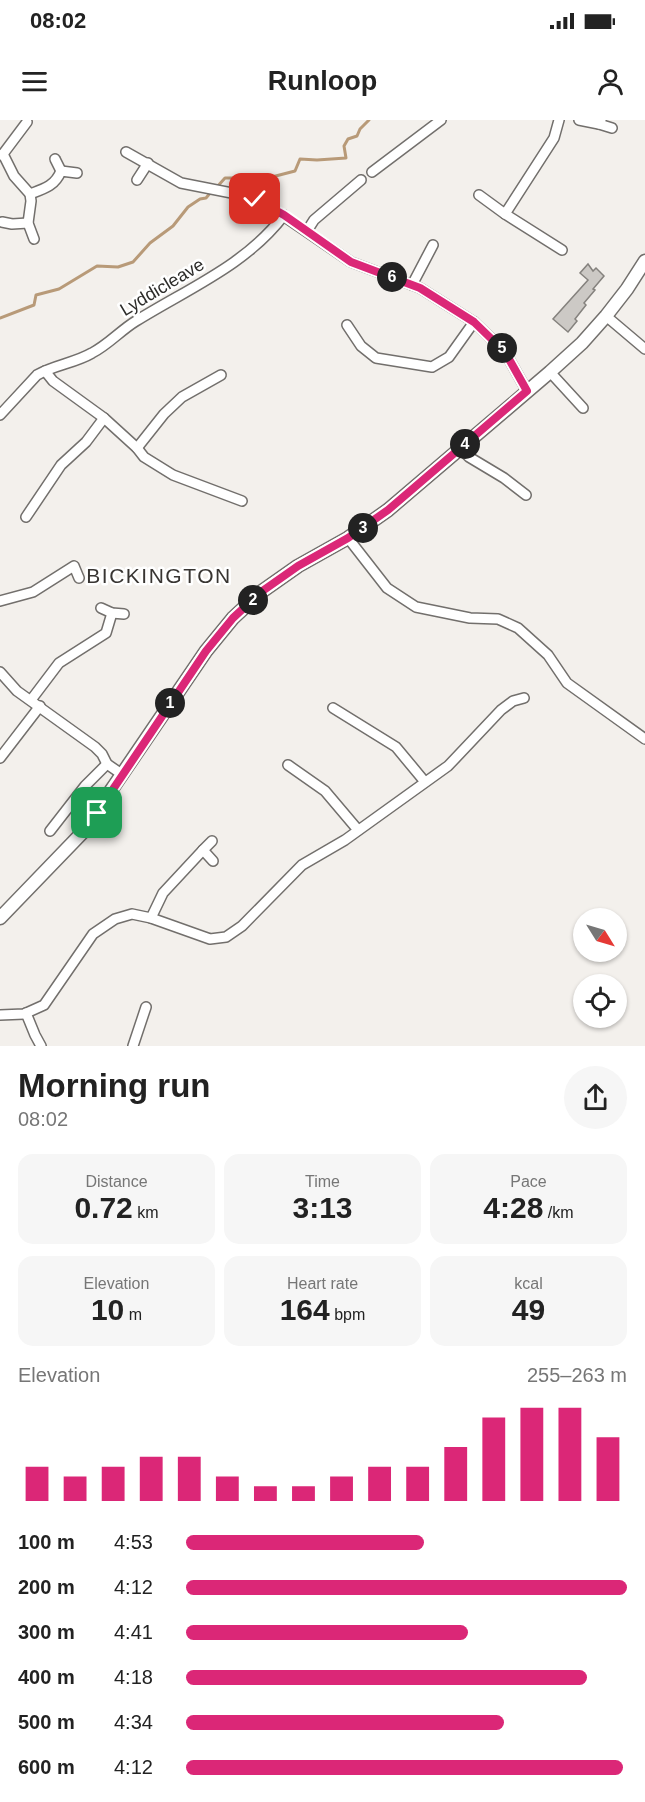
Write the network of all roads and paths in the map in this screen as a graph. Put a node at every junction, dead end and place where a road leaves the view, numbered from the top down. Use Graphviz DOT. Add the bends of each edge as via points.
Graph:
graph roads {
  1 [pos="441,120"];
  2 [pos="559,120"];
  3 [pos="579,120"];
  4 [pos="27,122"];
  5 [pos="600,122"];
  6 [pos="612,128"];
  7 [pos="126,152"];
  8 [pos="2,155"];
  9 [pos="55,159"];
  10 [pos="148,163"];
  11 [pos="61,171"];
  12 [pos="372,172"];
  13 [pos="77,173"];
  14 [pos="137,180"];
  15 [pos="361,180"];
  16 [pos="30,194"];
  17 [pos="479,195"];
  18 [pos="505,214"];
  19 [pos="284,215"];
  20 [pos="2,222"];
  21 [pos="28,223"];
  22 [pos="307,231"];
  23 [pos="34,239"];
  24 [pos="433,245"];
  25 [pos="562,250"];
  26 [pos="645,261"];
  27 [pos="412,285"];
  28 [pos="606,316"];
  29 [pos="474,322"];
  30 [pos="347,325"];
  31 [pos="645,349"];
  32 [pos="45,371"];
  33 [pos="550,372"];
  34 [pos="221,375"];
  35 [pos="527,391"];
  36 [pos="583,408"];
  37 [pos="0,415"];
  38 [pos="104,418"];
  39 [pos="137,448"];
  40 [pos="460,448"];
  41 [pos="526,495"];
  42 [pos="242,501"];
  43 [pos="26,517"];
  44 [pos="348,538"];
  45 [pos="68,555"];
  46 [pos="74,566"];
  47 [pos="80,578"];
  48 [pos="0,601"];
  49 [pos="100,608"];
  50 [pos="112,613"];
  51 [pos="124,614"];
  52 [pos="0,672"];
  53 [pos="524,698"];
  54 [pos="31,700"];
  55 [pos="40,706"];
  56 [pos="333,708"];
  57 [pos="645,739"];
  58 [pos="0,758"];
  59 [pos="107,764"];
  60 [pos="288,765"];
  61 [pos="123,774"];
  62 [pos="426,782"];
  63 [pos="358,830"];
  64 [pos="50,831"];
  65 [pos="212,841"];
  66 [pos="203,850"];
  67 [pos="213,861"];
  68 [pos="0,918"];
  69 [pos="151,918"];
  70 [pos="146,1007"];
  71 [pos="26,1013"];
  72 [pos="0,1015"];
  73 [pos="41,1046"];
  74 [pos="134,1046"];
  1 -- 12 [label="street"];
  2 -- 18 [label="street" via="554,138"];
  3 -- 5 [label="street"];
  4 -- 8 [label="street"];
  5 -- 6 [label="street"];
  7 -- 10 [label="street"];
  8 -- 16 [label="street"];
  9 -- 11 [label="street"];
  10 -- 14 [label="street"];
  10 -- 19 [label="street" via="181,183 248,196"];
  11 -- 13 [label="street"];
  11 -- 16 [label="street" via="47,188"];
  15 -- 22 [label="street" via="314,220"];
  16 -- 21 [label="street"];
  17 -- 18 [label="street"];
  18 -- 25 [label="street"];
  19 -- 22 [label="street"];
  19 -- 32 [label="street, Lyddicleave" via="238,261 127,326 95,352"];
  20 -- 21 [label="street"];
  21 -- 23 [label="street"];
  22 -- 27 [label="street" via="351,262"];
  24 -- 27 [label="street"];
  26 -- 28 [label="main road"];
  27 -- 29 [label="street"];
  28 -- 31 [label="street"];
  28 -- 33 [label="main road"];
  29 -- 30 [label="street" via="449,357 432,367 376,358 361,346"];
  29 -- 35 [label="street" via="505,352"];
  32 -- 37 [label="street, Lyddicleave"];
  32 -- 38 [label="street"];
  33 -- 35 [label="main road"];
  33 -- 36 [label="street"];
  34 -- 39 [label="street" via="182,397"];
  35 -- 40 [label="main road"];
  38 -- 39 [label="street"];
  38 -- 43 [label="street" via="61,465"];
  39 -- 42 [label="street" via="173,475"];
  40 -- 41 [label="street"];
  40 -- 44 [label="main road" via="388,510"];
  44 -- 57 [label="street" via="387,588 416,607 470,618 498,619 518,628 548,655 567,683"];
  44 -- 61 [label="main road" via="298,566 233,618 206,651"];
  45 -- 46 [label="street"];
  46 -- 47 [label="street"];
  46 -- 48 [label="street" via="33,592"];
  49 -- 50 [label="street"];
  50 -- 51 [label="street"];
  50 -- 54 [label="street" via="106,633 59,663"];
  52 -- 54 [label="street" via="16,691"];
  53 -- 62 [label="street" via="501,710 448,766"];
  54 -- 55 [label="street"];
  55 -- 58 [label="street"];
  55 -- 59 [label="street" via="95,747"];
  56 -- 62 [label="street" via="396,747"];
  59 -- 61 [label="street"];
  59 -- 64 [label="street"];
  60 -- 63 [label="street" via="325,791"];
  61 -- 68 [label="main road" via="82,833"];
  62 -- 63 [label="street"];
  63 -- 69 [label="street" via="302,865 242,926 226,937 210,939"];
  65 -- 66 [label="street"];
  66 -- 67 [label="street"];
  66 -- 69 [label="street" via="163,893"];
  69 -- 71 [label="street" via="132,914 115,919 93,934 44,1005"];
  70 -- 74 [label="street"];
  71 -- 72 [label="street"];
  71 -- 73 [label="street"];
}
